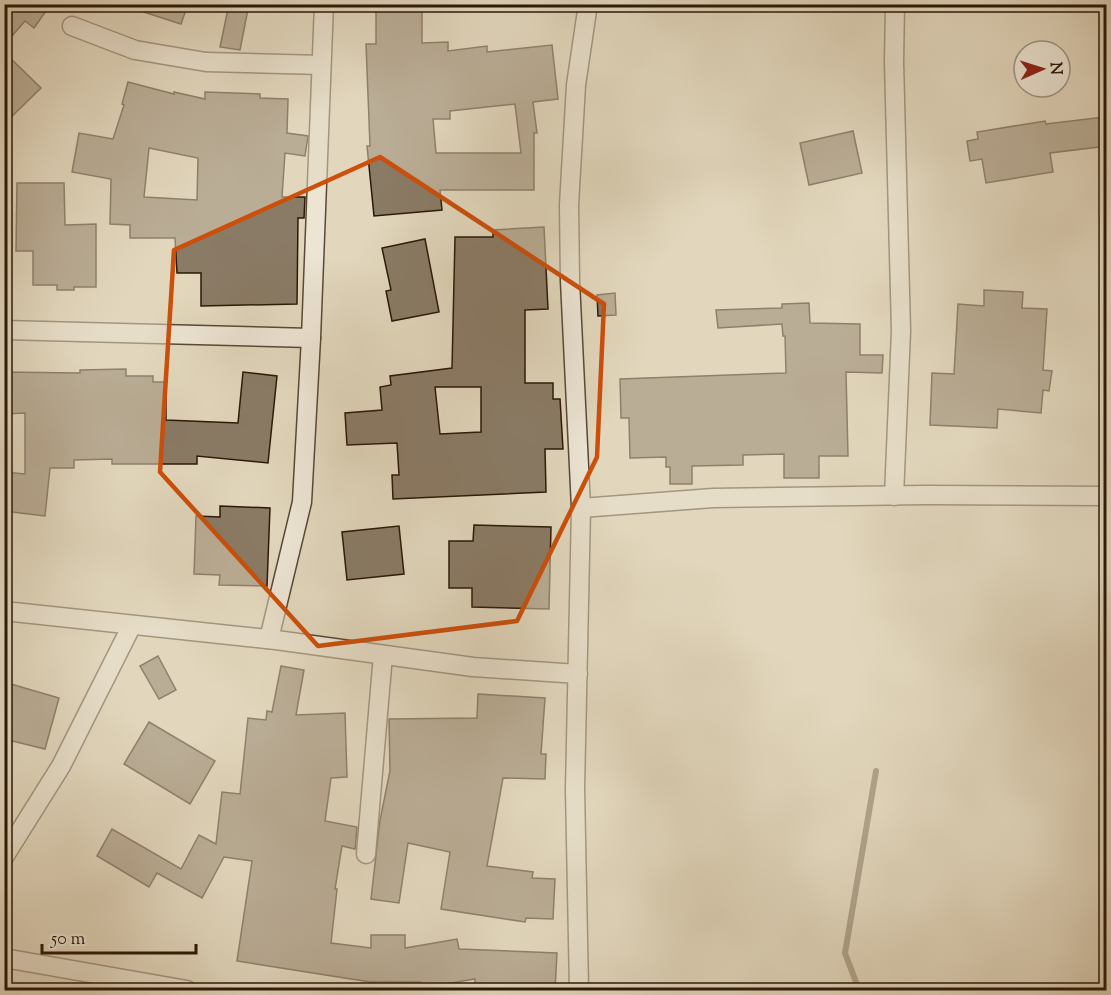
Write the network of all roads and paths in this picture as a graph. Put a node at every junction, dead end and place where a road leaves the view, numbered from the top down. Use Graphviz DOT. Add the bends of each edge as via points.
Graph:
graph roads {
  1 [pos="324,4"];
  2 [pos="588,4"];
  3 [pos="895,4"];
  4 [pos="72,26"];
  5 [pos="321,65"];
  6 [pos="4,330"];
  7 [pos="311,338"];
  8 [pos="894,496"];
  9 [pos="1107,496"];
  10 [pos="581,508"];
  11 [pos="4,611"];
  12 [pos="132,625"];
  13 [pos="269,639"];
  14 [pos="384,655"];
  15 [pos="578,674"];
  16 [pos="366,854"];
  17 [pos="4,857"];
  18 [pos="4,958"];
  19 [pos="187,990"];
  20 [pos="579,990"];
  1 -- 5 [label="street"];
  2 -- 10 [label="street" via="576,85 568,205"];
  3 -- 8 [label="street" via="901,331"];
  4 -- 5 [label="street" via="135,50 206,63"];
  5 -- 7 [label="street"];
  6 -- 7 [label="street"];
  7 -- 13 [label="street" via="302,502"];
  8 -- 9 [label="street"];
  8 -- 10 [label="street" via="713,498"];
  10 -- 15 [label="street"];
  11 -- 12 [label="street"];
  12 -- 13 [label="street"];
  12 -- 17 [label="street" via="61,766"];
  13 -- 14 [label="street"];
  14 -- 15 [label="street" via="474,667"];
  14 -- 16 [label="street"];
  15 -- 20 [label="street" via="575,789"];
  18 -- 19 [label="street"];
}
